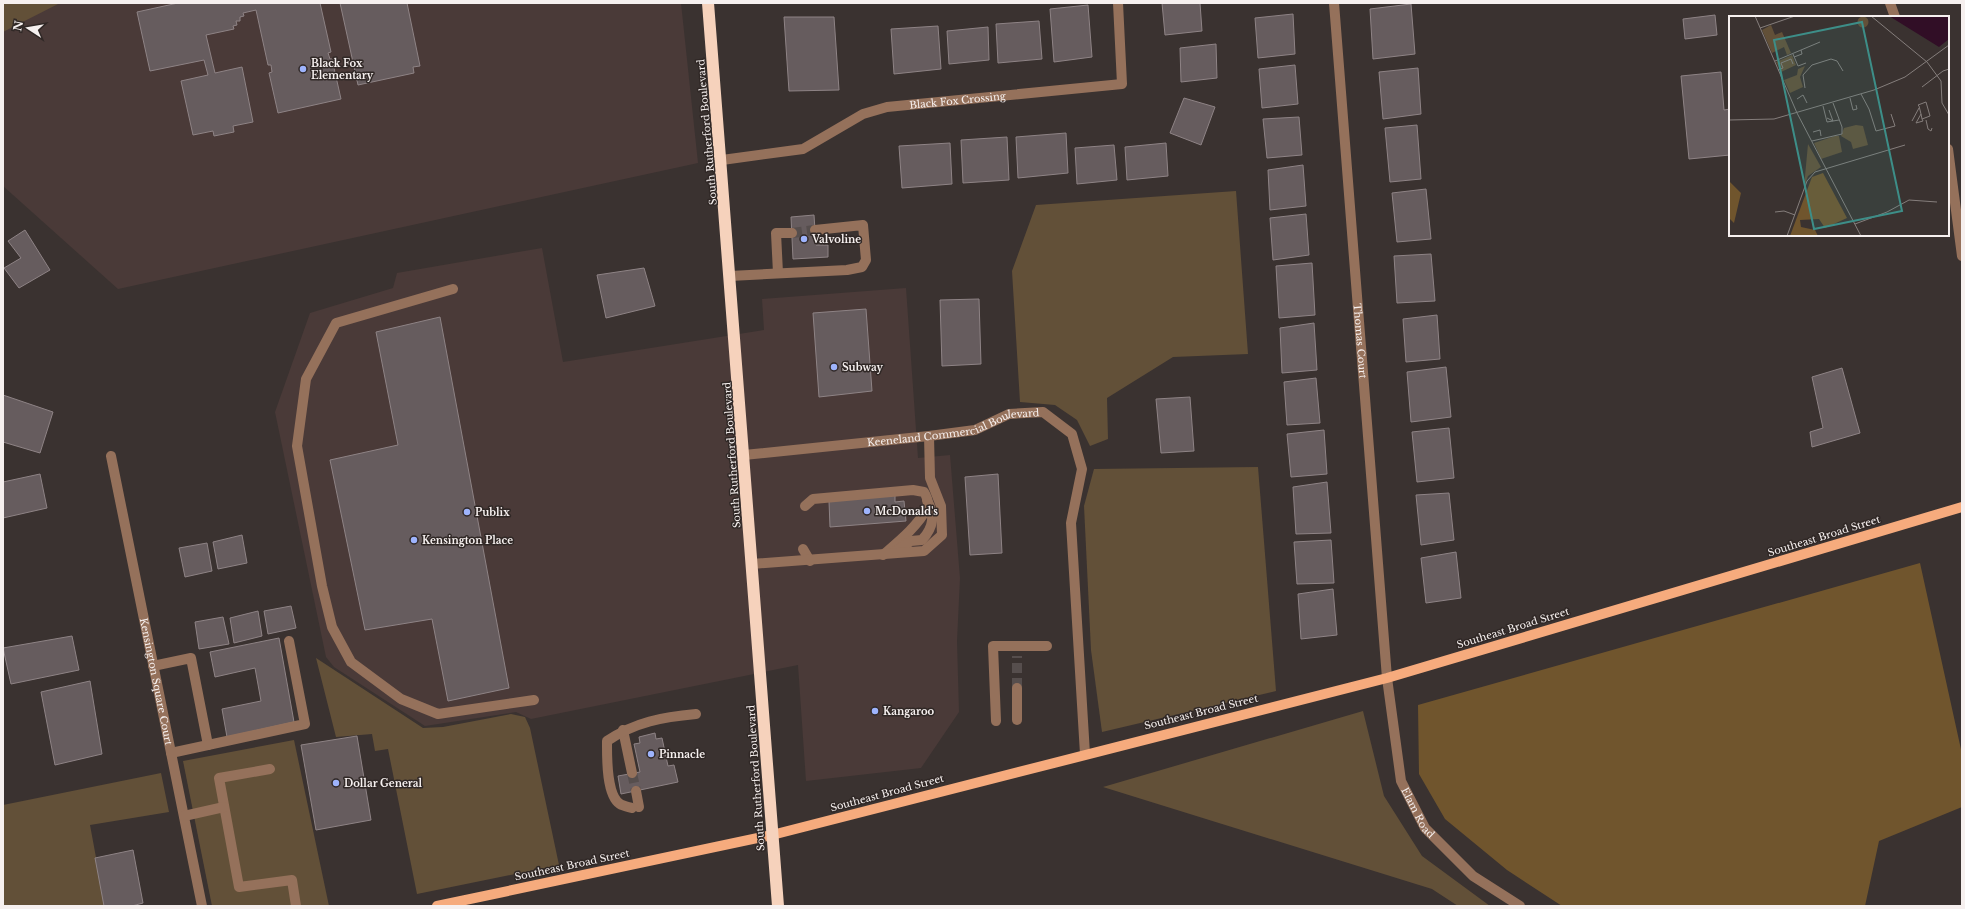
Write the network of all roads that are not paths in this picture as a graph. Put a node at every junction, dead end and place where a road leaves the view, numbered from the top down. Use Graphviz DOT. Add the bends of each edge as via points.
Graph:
graph roads {
  1 [pos="708,3"];
  2 [pos="1118,3"];
  3 [pos="1334,3"];
  4 [pos="1890,3"];
  5 [pos="1895,16"];
  6 [pos="1949,157"];
  7 [pos="722,160"];
  8 [pos="815,230"];
  9 [pos="792,233"];
  10 [pos="1962,256"];
  11 [pos="778,273"];
  12 [pos="730,276"];
  13 [pos="452,289"];
  14 [pos="929,436"];
  15 [pos="744,455"];
  16 [pos="112,456"];
  17 [pos="927,500"];
  18 [pos="805,506"];
  19 [pos="1962,507"];
  20 [pos="803,549"];
  21 [pos="887,555"];
  22 [pos="810,561"];
  23 [pos="752,564"];
  24 [pos="289,641"];
  25 [pos="1047,646"];
  26 [pos="153,666"];
  27 [pos="1387,678"];
  28 [pos="1017,688"];
  29 [pos="534,700"];
  30 [pos="696,714"];
  31 [pos="1017,720"];
  32 [pos="996,722"];
  33 [pos="623,730"];
  34 [pos="208,745"];
  35 [pos="171,753"];
  36 [pos="1085,754"];
  37 [pos="270,769"];
  38 [pos="632,773"];
  39 [pos="636,791"];
  40 [pos="224,807"];
  41 [pos="184,816"];
  42 [pos="772,836"];
  43 [pos="202,906"];
  44 [pos="296,906"];
  45 [pos="436,906"];
  46 [pos="778,906"];
  47 [pos="1520,906"];
  1 -- 7 [label="highway, South Rutherford Boulevard"];
  2 -- 7 [label="street, Black Fox Crossing" via="1122,84 887,107 863,114 803,150"];
  3 -- 27 [label="street, Thomas Court"];
  4 -- 5 [label="street"];
  6 -- 10 [label="street"];
  7 -- 12 [label="highway, South Rutherford Boulevard"];
  8 -- 11 [label="street" via="862,225 866,260 862,267"];
  9 -- 11 [label="street" via="776,233"];
  11 -- 12 [label="street"];
  12 -- 15 [label="highway, South Rutherford Boulevard"];
  13 -- 29 [label="street" via="336,323 306,379 297,446 322,586 332,627 351,662 402,700 438,714"];
  14 -- 15 [label="street, Keeneland Commercial Boulevard"];
  14 -- 21 [label="street" via="927,480 941,506 942,535 924,551"];
  14 -- 36 [label="street, Keeneland Commercial Boulevard" via="975,430 1009,414 1043,412 1072,434 1082,469 1071,523"];
  15 -- 23 [label="highway, South Rutherford Boulevard"];
  16 -- 26 [label="street, Kensington Square Court"];
  17 -- 18 [label="street" via="924,492 913,490 813,498"];
  17 -- 21 [label="street" via="927,507 917,521"];
  17 -- 21 [label="street" via="934,518 929,532 922,540 911,541"];
  19 -- 27 [label="main road, Southeast Broad Street"];
  20 -- 22 [label="street"];
  21 -- 22 [label="street"];
  22 -- 23 [label="street"];
  23 -- 42 [label="highway, South Rutherford Boulevard"];
  24 -- 34 [label="street" via="305,724"];
  25 -- 32 [label="street" via="1017,651 993,646"];
  26 -- 34 [label="street" via="191,658"];
  26 -- 35 [label="street, Kensington Square Court"];
  27 -- 36 [label="main road, Southeast Broad Street"];
  27 -- 47 [label="street, Elam Road" via="1401,781 1425,828 1473,876"];
  28 -- 31 [label="street"];
  30 -- 33 [label="street" via="665,717"];
  33 -- 38 [label="street"];
  33 -- 39 [label="street" via="607,740 607,765 612,794 620,804 636,807"];
  34 -- 35 [label="street"];
  35 -- 41 [label="street, Kensington Square Court"];
  36 -- 42 [label="main road, Southeast Broad Street"];
  37 -- 40 [label="street" via="219,778"];
  40 -- 41 [label="street"];
  40 -- 44 [label="street" via="239,887 292,880"];
  41 -- 43 [label="street, Kensington Square Court"];
  42 -- 45 [label="main road, Southeast Broad Street"];
  42 -- 46 [label="highway, South Rutherford Boulevard"];
}
